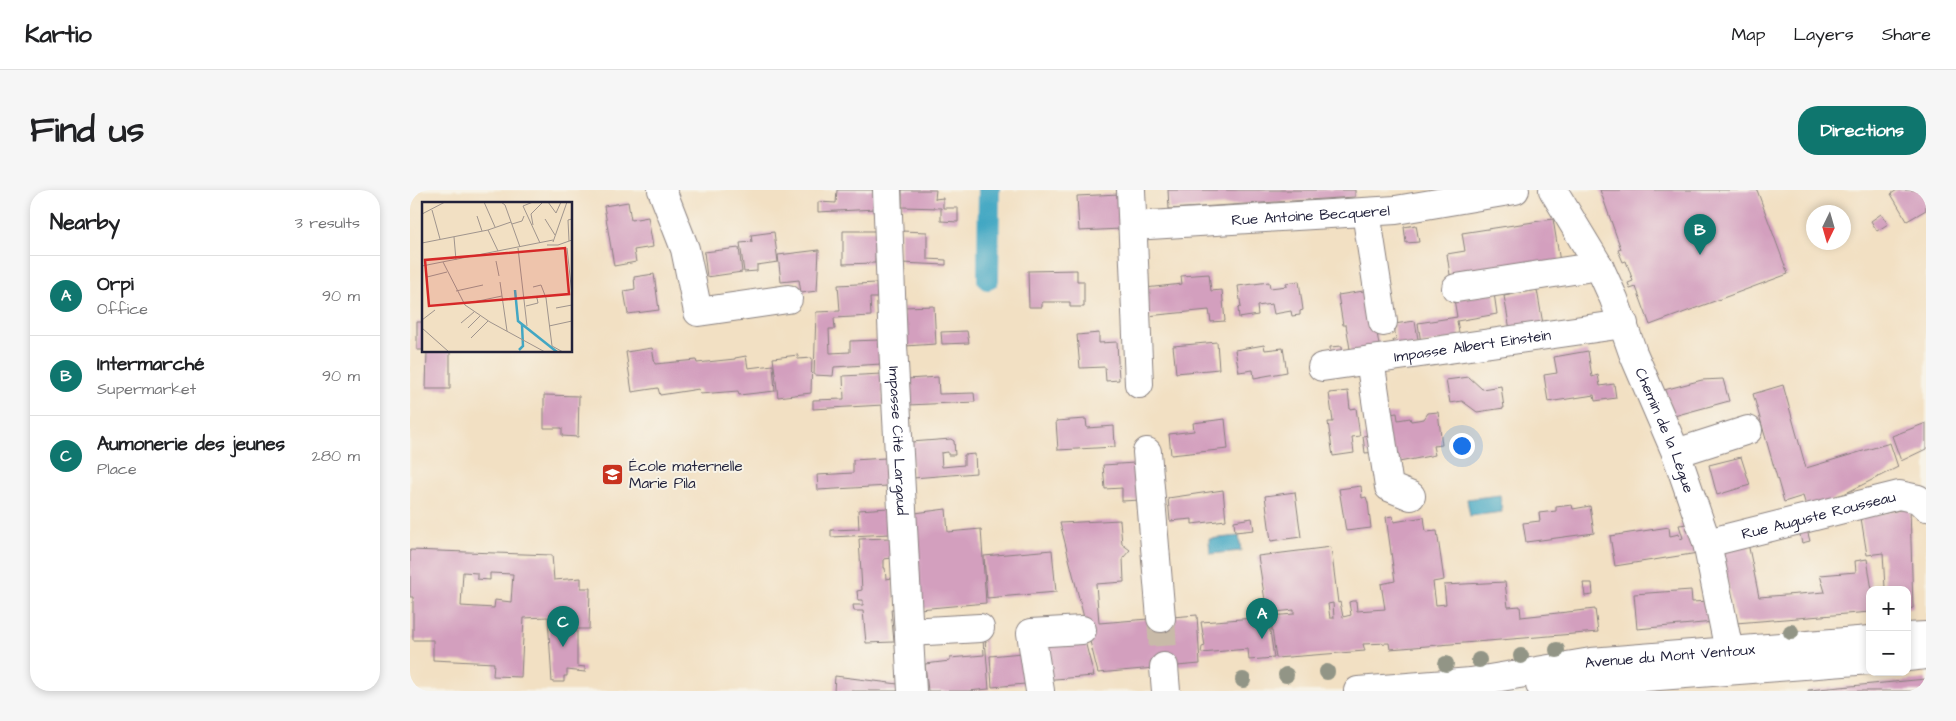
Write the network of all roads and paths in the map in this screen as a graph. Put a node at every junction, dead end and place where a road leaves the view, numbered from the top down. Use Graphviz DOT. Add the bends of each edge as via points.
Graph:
graph roads {
  1 [pos="662,190"];
  2 [pos="888,190"];
  3 [pos="1131,190"];
  4 [pos="1515,190"];
  5 [pos="1553,190"];
  6 [pos="1366,212"];
  7 [pos="1133,226"];
  8 [pos="1599,266"];
  9 [pos="1456,288"];
  10 [pos="788,299"];
  11 [pos="1383,322"];
  12 [pos="1624,324"];
  13 [pos="1370,360"];
  14 [pos="1322,367"];
  15 [pos="1139,384"];
  16 [pos="1748,430"];
  17 [pos="1147,452"];
  18 [pos="1676,453"];
  19 [pos="1412,496"];
  20 [pos="1926,507"];
  21 [pos="1707,543"];
  22 [pos="1161,618"];
  23 [pos="980,628"];
  24 [pos="1082,630"];
  25 [pos="909,632"];
  26 [pos="1911,637"];
  27 [pos="1926,637"];
  28 [pos="1866,640"];
  29 [pos="1911,646"];
  30 [pos="1866,650"];
  31 [pos="1730,651"];
  32 [pos="1926,655"];
  33 [pos="1911,657"];
  34 [pos="1648,658"];
  35 [pos="1866,660"];
  36 [pos="1810,665"];
  37 [pos="1761,669"];
  38 [pos="1471,682"];
  39 [pos="1578,687"];
  40 [pos="912,691"];
  41 [pos="1040,691"];
  42 [pos="1358,691"];
  1 -- 10 [label="street" via="685,249 698,312"];
  2 -- 25 [label="street, Impasse Cité Largaud"];
  3 -- 7 [label="street"];
  4 -- 6 [label="street, Rue Antoine Becquerel"];
  5 -- 8 [label="street, Chemin de la Lègue"];
  6 -- 7 [label="street, Rue Antoine Becquerel"];
  6 -- 11 [label="street"];
  7 -- 15 [label="street"];
  8 -- 9 [label="street"];
  8 -- 12 [label="street, Chemin de la Lègue"];
  12 -- 13 [label="street, Impasse Albert Einstein"];
  12 -- 18 [label="street, Chemin de la Lègue"];
  13 -- 14 [label="street, Impasse Albert Einstein"];
  13 -- 19 [label="street" via="1389,487"];
  16 -- 18 [label="street"];
  17 -- 22 [label="street"];
  18 -- 21 [label="street, Chemin de la Lègue"];
  20 -- 21 [label="street, Rue Auguste Rousseau" via="1918,499 1899,495"];
  21 -- 31 [label="street, Chemin de la Lègue"];
  23 -- 25 [label="street"];
  24 -- 41 [label="street" via="1031,633"];
  25 -- 40 [label="street, Impasse Cité Largaud"];
  26 -- 27 [label="street"];
  27 -- 29 [label="street" via="1922,643"];
  28 -- 31 [label="street, Avenue du Mont Ventoux"];
  30 -- 36 [label="street" via="1836,652"];
  31 -- 34 [label="street, Avenue du Mont Ventoux"];
  31 -- 37 [label="street"];
  32 -- 33 [label="street"];
  34 -- 38 [label="street, Avenue du Mont Ventoux" via="1582,663"];
  34 -- 39 [label="street" via="1586,671 1579,677"];
  35 -- 36 [label="street, Avenue du Mont Ventoux"];
  36 -- 37 [label="street, Avenue du Mont Ventoux"];
  37 -- 39 [label="street, Avenue du Mont Ventoux"];
  38 -- 39 [label="street, Avenue du Mont Ventoux"];
  38 -- 42 [label="street, Avenue du Mont Ventoux"];
}
